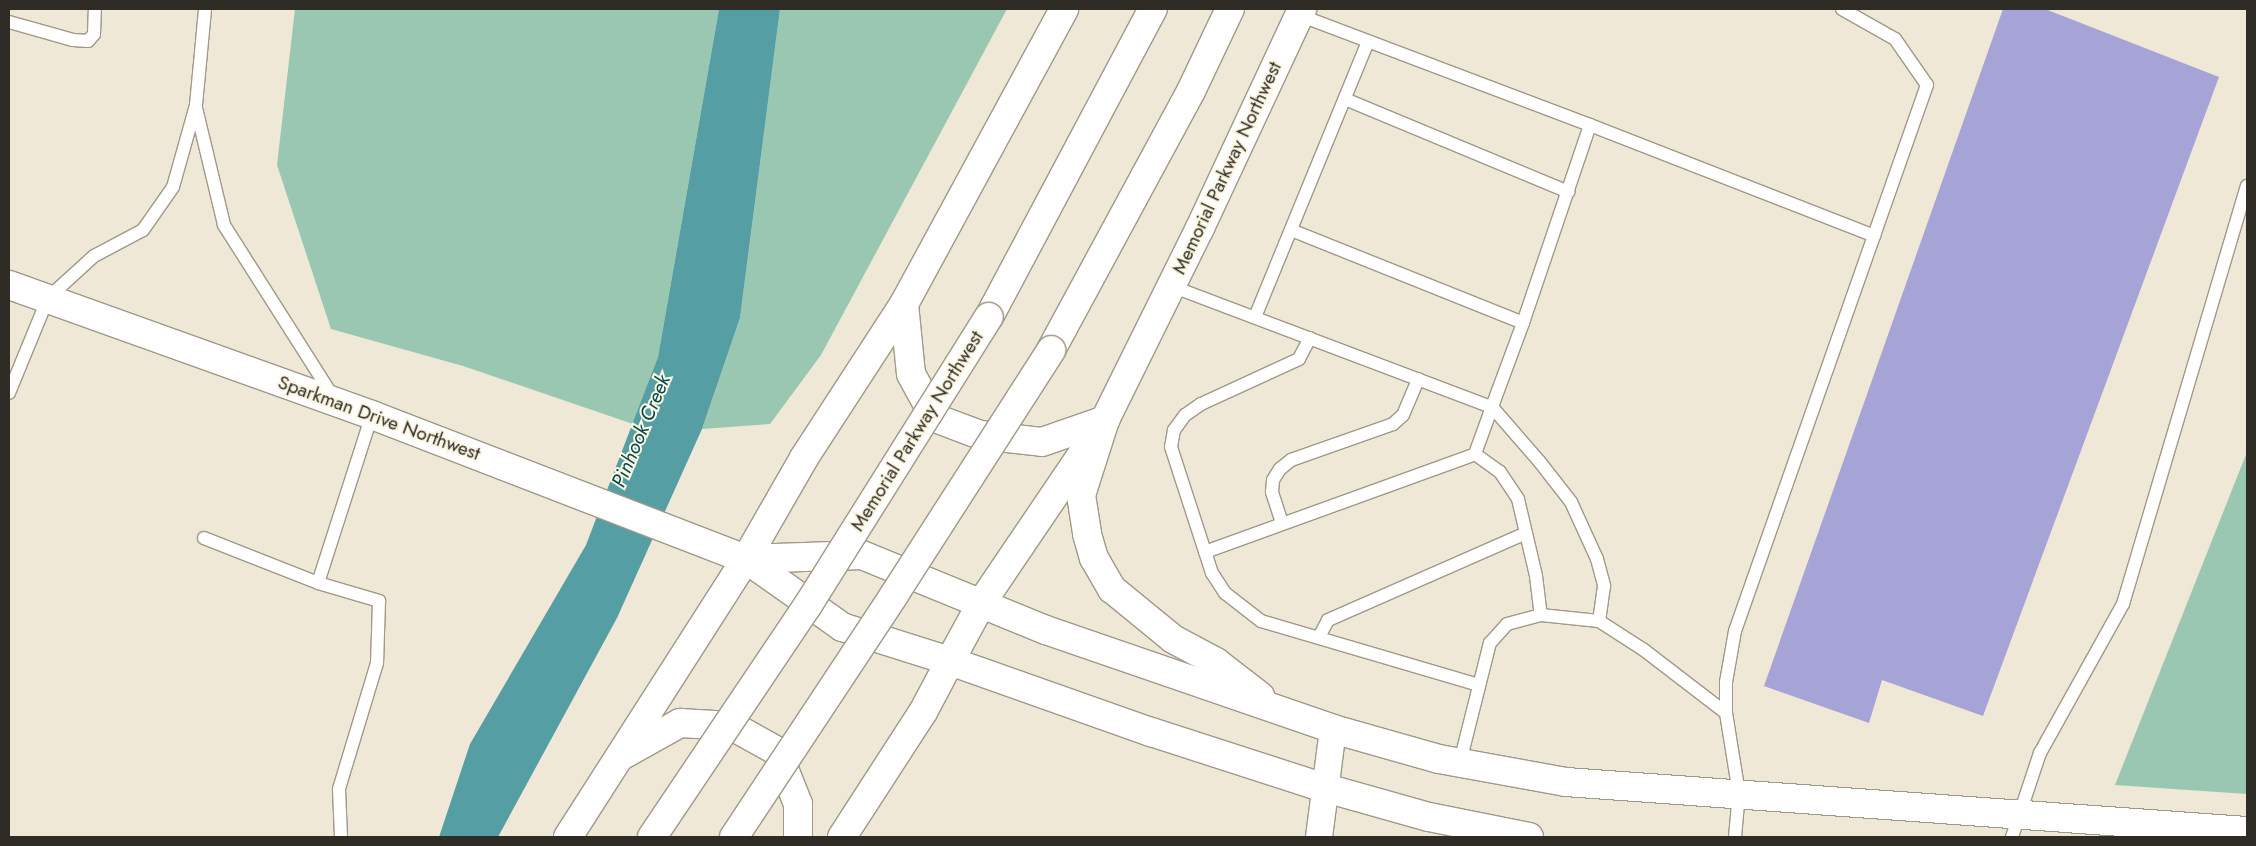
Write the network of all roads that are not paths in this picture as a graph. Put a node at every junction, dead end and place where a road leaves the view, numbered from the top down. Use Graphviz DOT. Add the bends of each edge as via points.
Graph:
graph roads {
  1 [pos="95,9"];
  2 [pos="205,9"];
  3 [pos="1064,9"];
  4 [pos="1153,9"];
  5 [pos="1230,9"];
  6 [pos="1842,9"];
  7 [pos="1300,12"];
  8 [pos="9,22"];
  9 [pos="1368,42"];
  10 [pos="1344,99"];
  11 [pos="196,105"];
  12 [pos="1590,126"];
  13 [pos="2247,186"];
  14 [pos="1568,192"];
  15 [pos="1290,230"];
  16 [pos="1874,236"];
  17 [pos="9,285"];
  18 [pos="1171,286"];
  19 [pos="48,298"];
  20 [pos="904,304"];
  21 [pos="1255,317"];
  22 [pos="1524,323"];
  23 [pos="1310,338"];
  24 [pos="1418,379"];
  25 [pos="9,393"];
  26 [pos="337,402"];
  27 [pos="1492,407"];
  28 [pos="372,415"];
  29 [pos="1105,420"];
  30 [pos="1475,454"];
  31 [pos="1282,523"];
  32 [pos="1526,533"];
  33 [pos="204,538"];
  34 [pos="1205,552"];
  35 [pos="746,559"];
  36 [pos="318,583"];
  37 [pos="982,602"];
  38 [pos="1541,615"];
  39 [pos="1599,621"];
  40 [pos="1319,637"];
  41 [pos="950,660"];
  42 [pos="1479,685"];
  43 [pos="1279,711"];
  44 [pos="1726,712"];
  45 [pos="1332,730"];
  46 [pos="618,758"];
  47 [pos="1460,762"];
  48 [pos="1325,788"];
  49 [pos="1739,793"];
  50 [pos="2015,826"];
  51 [pos="2247,831"];
  52 [pos="1517,836"];
  53 [pos="341,837"];
  54 [pos="568,837"];
  55 [pos="652,837"];
  56 [pos="734,837"];
  57 [pos="798,837"];
  58 [pos="842,837"];
  59 [pos="1319,837"];
  60 [pos="1734,837"];
  1 -- 8 [label="lane" via="94,34 88,41 73,40"];
  2 -- 11 [label="lane"];
  3 -- 20 [label="main road"];
  4 -- 55 [label="main road, Memorial Parkway Northwest, bridge" via="989,317 808,604"];
  5 -- 56 [label="main road, bridge" via="1191,91 1051,350"];
  6 -- 16 [label="lane" via="1896,39 1928,85"];
  7 -- 9 [label="lane"];
  7 -- 18 [label="main road, Memorial Parkway Northwest"];
  9 -- 10 [label="lane"];
  9 -- 12 [label="lane"];
  10 -- 14 [label="lane"];
  10 -- 15 [label="lane"];
  11 -- 19 [label="lane" via="173,187 143,230 94,256"];
  11 -- 26 [label="lane" via="224,225"];
  12 -- 14 [label="lane"];
  12 -- 16 [label="lane"];
  13 -- 50 [label="lane" via="2123,604 2040,753"];
  14 -- 22 [label="lane"];
  15 -- 21 [label="lane"];
  15 -- 22 [label="lane"];
  16 -- 44 [label="lane" via="1735,631 1726,682"];
  17 -- 19 [label="main road, Sparkman Drive Northwest"];
  18 -- 21 [label="lane"];
  18 -- 29 [label="main road, Memorial Parkway Northwest"];
  19 -- 25 [label="lane"];
  19 -- 26 [label="main road, Sparkman Drive Northwest"];
  20 -- 29 [label="main road" via="911,374 935,418 980,435 1042,442"];
  20 -- 35 [label="main road" via="804,458"];
  21 -- 23 [label="lane"];
  22 -- 27 [label="lane"];
  23 -- 24 [label="lane"];
  23 -- 34 [label="lane" via="1299,359 1201,404 1185,415 1174,430 1171,447"];
  24 -- 27 [label="lane"];
  24 -- 31 [label="lane" via="1403,415 1393,424 1291,460 1280,469 1273,480 1272,492"];
  26 -- 28 [label="main road, Sparkman Drive Northwest"];
  27 -- 30 [label="lane"];
  27 -- 39 [label="lane" via="1570,502 1597,559 1604,586"];
  28 -- 35 [label="main road, Sparkman Drive Northwest"];
  28 -- 36 [label="lane"];
  29 -- 37 [label="main road, Memorial Parkway Northwest"];
  29 -- 43 [label="main road" via="1081,495 1086,534 1094,558 1112,589 1173,639 1216,662"];
  30 -- 31 [label="lane"];
  30 -- 32 [label="lane" via="1500,472 1518,499"];
  31 -- 34 [label="lane"];
  32 -- 38 [label="lane"];
  32 -- 40 [label="lane" via="1328,620"];
  33 -- 36 [label="lane"];
  34 -- 40 [label="lane" via="1220,587 1242,609 1261,621"];
  35 -- 37 [label="main road, Sparkman Drive Northwest" via="862,555"];
  35 -- 41 [label="main road, Sparkman Drive Northwest" via="842,627"];
  35 -- 46 [label="main road"];
  36 -- 53 [label="lane" via="379,601 377,663 339,789"];
  37 -- 41 [label="main road, Memorial Parkway Northwest"];
  37 -- 43 [label="main road, Sparkman Drive Northwest" via="1046,630"];
  38 -- 39 [label="lane"];
  38 -- 42 [label="lane" via="1507,624 1495,637 1490,643"];
  39 -- 44 [label="lane" via="1644,650"];
  40 -- 42 [label="lane"];
  41 -- 48 [label="main road, Sparkman Drive Northwest" via="1151,732"];
  41 -- 58 [label="main road, Memorial Parkway Northwest" via="922,712"];
  42 -- 47 [label="lane"];
  43 -- 45 [label="main road, Sparkman Drive Northwest"];
  44 -- 49 [label="lane"];
  45 -- 47 [label="main road, Sparkman Drive Northwest"];
  45 -- 48 [label="street"];
  46 -- 54 [label="main road"];
  46 -- 57 [label="main road" via="680,723 732,726 777,751 798,804"];
  47 -- 49 [label="main road, Sparkman Drive Northwest" via="1566,782"];
  48 -- 52 [label="main road, Sparkman Drive Northwest" via="1428,817"];
  48 -- 59 [label="street"];
  49 -- 50 [label="main road, Sparkman Drive Northwest"];
  49 -- 60 [label="lane"];
  50 -- 51 [label="main road, Sparkman Drive Northwest"];
}
